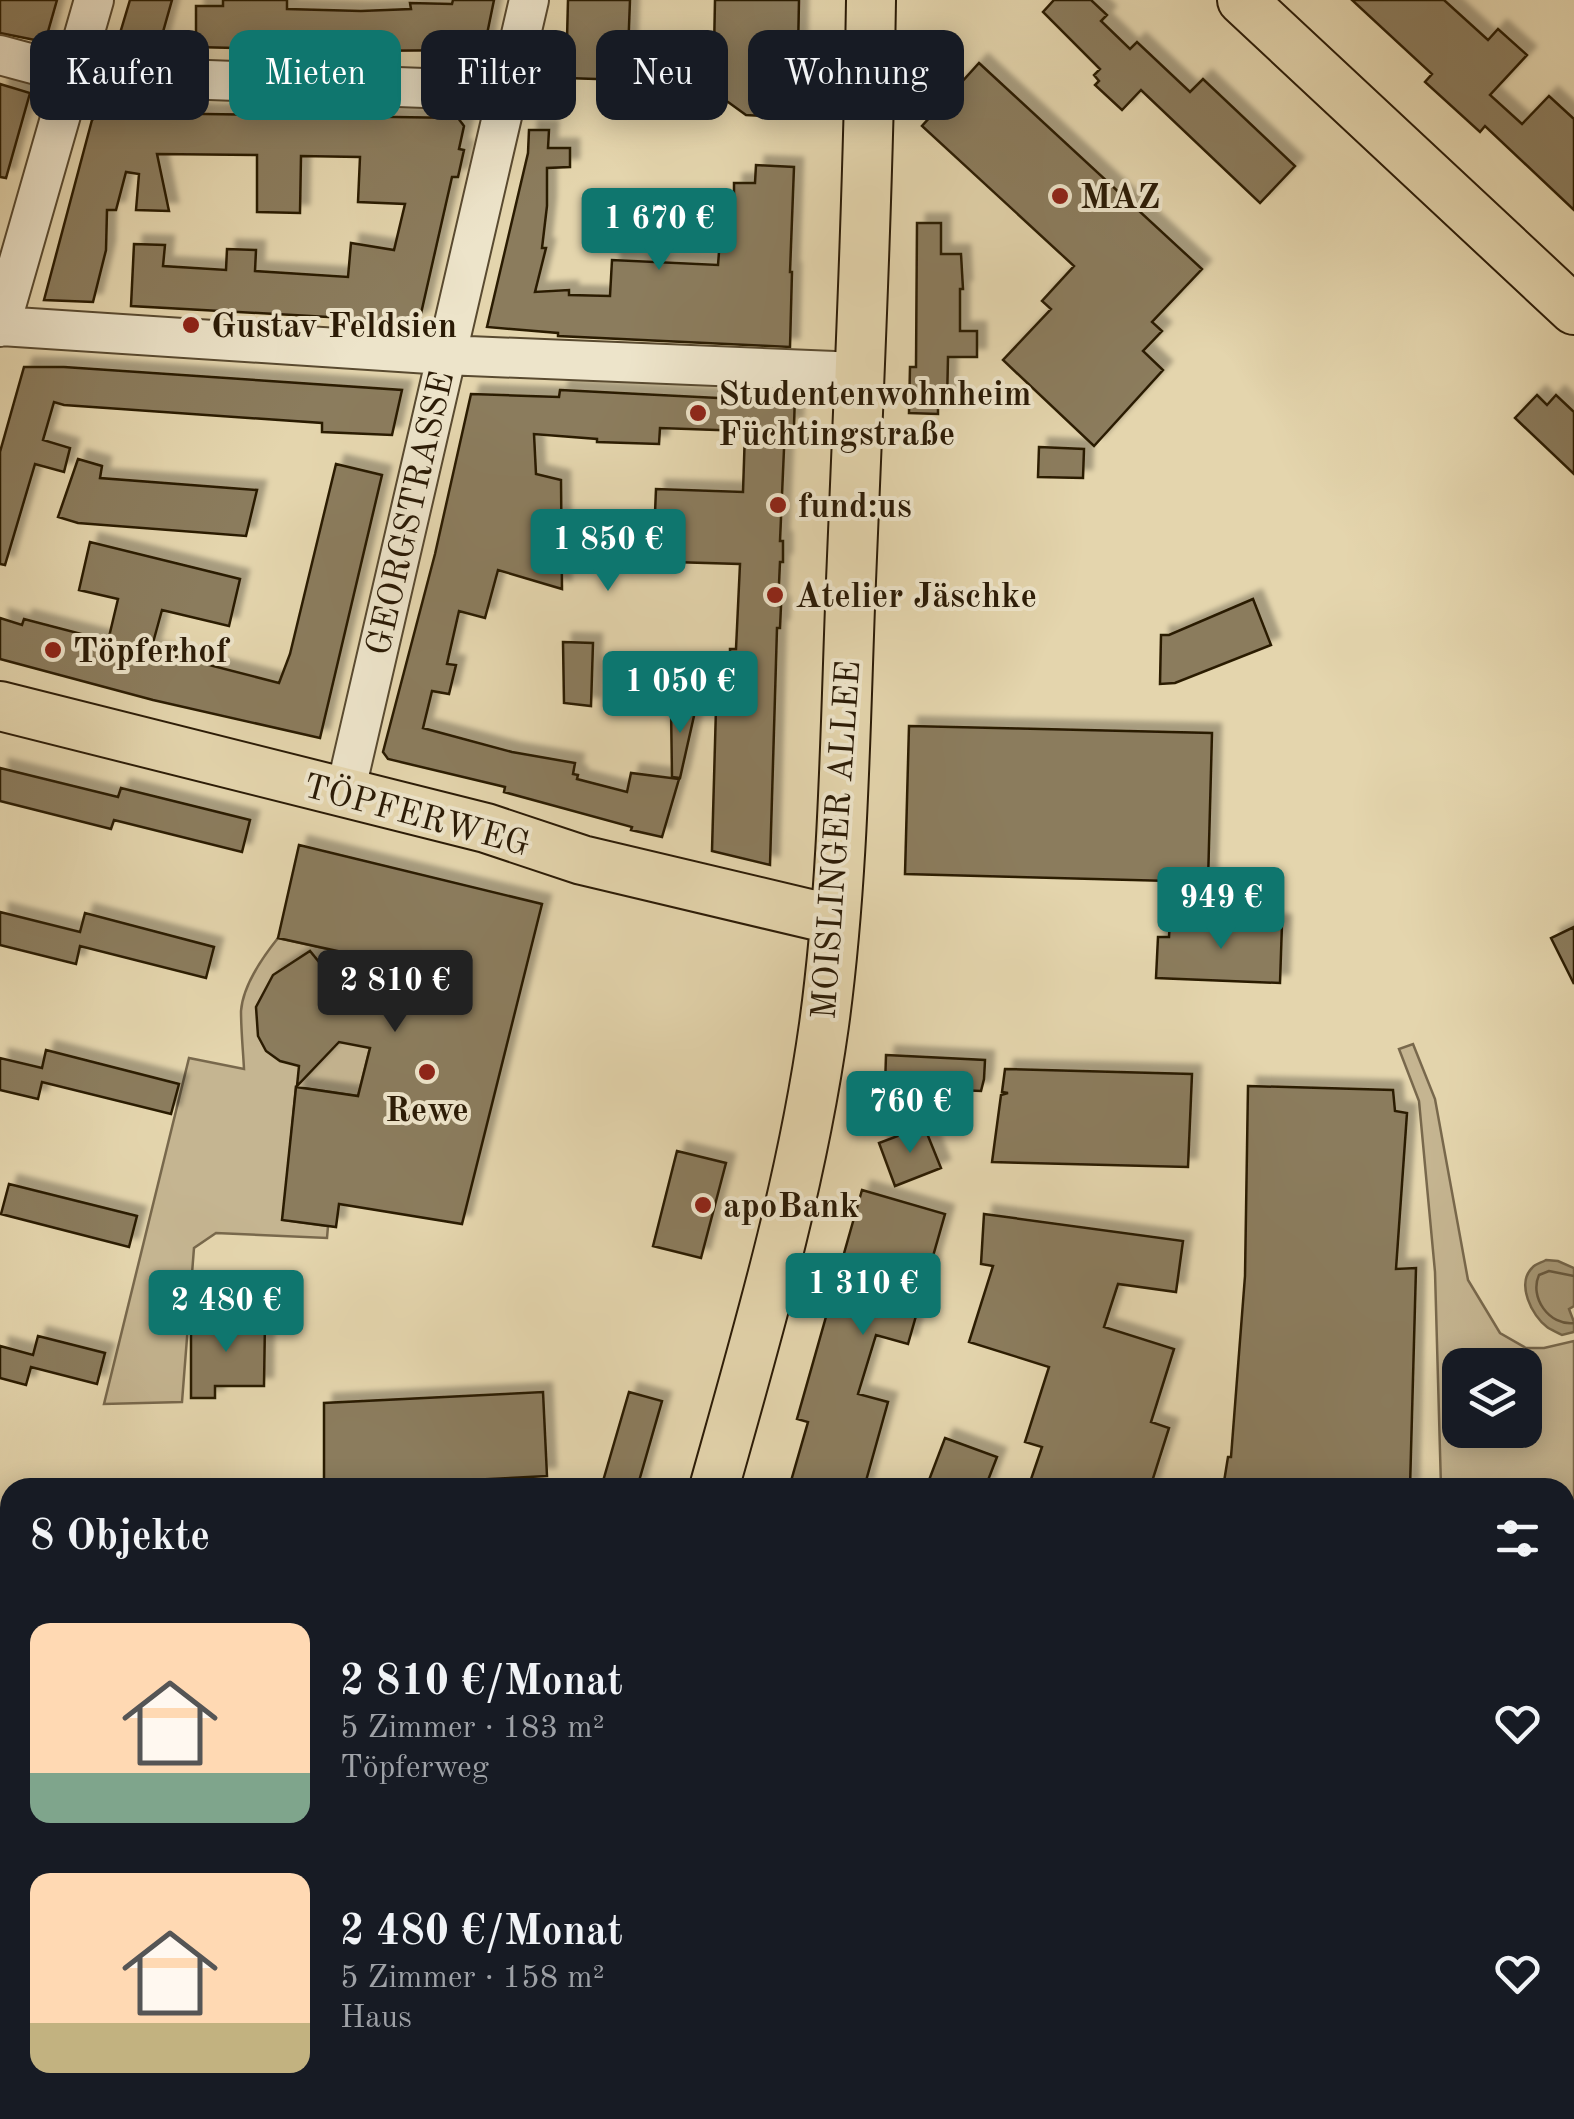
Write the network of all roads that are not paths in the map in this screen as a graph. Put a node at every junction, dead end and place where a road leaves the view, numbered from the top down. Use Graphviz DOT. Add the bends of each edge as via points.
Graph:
graph roads {
  1 [pos="94,0"];
  2 [pos="529,0"];
  3 [pos="872,0"];
  4 [pos="1242,0"];
  5 [pos="86,30"];
  6 [pos="522,30"];
  7 [pos="0,55"];
  8 [pos="30,63"];
  9 [pos="209,80"];
  10 [pos="421,88"];
  11 [pos="61,120"];
  12 [pos="500,120"];
  13 [pos="1574,310"];
  14 [pos="0,327"];
  15 [pos="445,356"];
  16 [pos="859,372"];
  17 [pos="0,706"];
  18 [pos="345,792"];
  19 [pos="835,920"];
  20 [pos="717,1478"];
  1 -- 5 [label="street"];
  2 -- 6 [label="street, GEORGSTRASSE"];
  3 -- 16 [label="main road, MOISLINGER ALLEE"];
  4 -- 13 [label="main road"];
  7 -- 8 [label="street"];
  9 -- 10 [label="street"];
  11 -- 14 [label="street"];
  12 -- 15 [label="street, GEORGSTRASSE"];
  14 -- 15 [label="street"];
  15 -- 16 [label="street"];
  15 -- 18 [label="street, GEORGSTRASSE"];
  16 -- 19 [label="main road, MOISLINGER ALLEE"];
  17 -- 18 [label="main road, TÖPFERWEG"];
  18 -- 19 [label="main road, TÖPFERWEG" via="582,860"];
  19 -- 20 [label="main road, MOISLINGER ALLEE" via="800,1160"];
}
